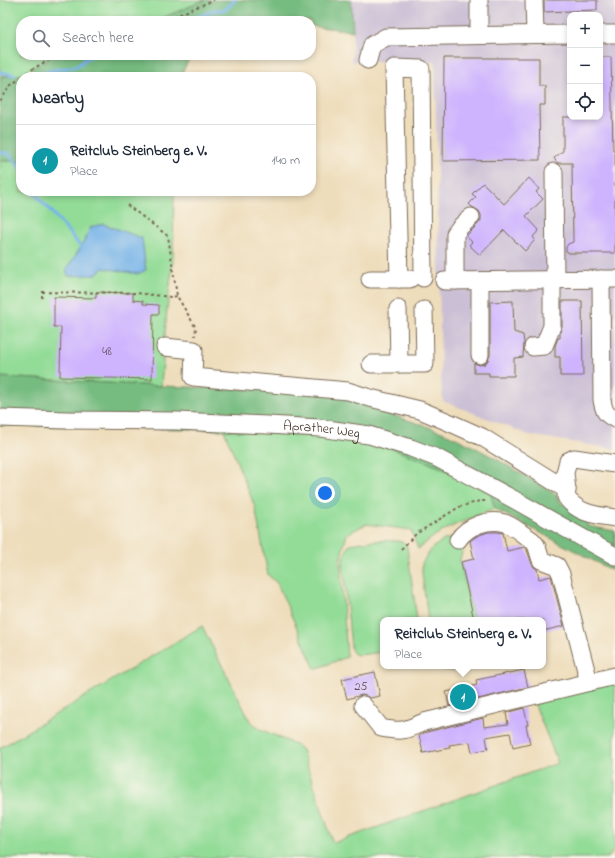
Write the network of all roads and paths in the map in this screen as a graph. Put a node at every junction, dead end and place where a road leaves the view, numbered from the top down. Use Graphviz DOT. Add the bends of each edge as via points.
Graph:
graph roads {
  1 [pos="214,0"];
  2 [pos="479,0"];
  3 [pos="534,0"];
  4 [pos="175,16"];
  5 [pos="535,34"];
  6 [pos="567,34"];
  7 [pos="603,34"];
  8 [pos="615,34"];
  9 [pos="479,35"];
  10 [pos="49,60"];
  11 [pos="368,60"];
  12 [pos="29,72"];
  13 [pos="16,81"];
  14 [pos="0,101"];
  15 [pos="554,172"];
  16 [pos="127,205"];
  17 [pos="471,217"];
  18 [pos="399,279"];
  19 [pos="608,279"];
  20 [pos="370,280"];
  21 [pos="439,280"];
  22 [pos="554,280"];
  23 [pos="480,281"];
  24 [pos="177,296"];
  25 [pos="42,298"];
  26 [pos="398,308"];
  27 [pos="424,310"];
  28 [pos="165,347"];
  29 [pos="534,347"];
  30 [pos="194,350"];
  31 [pos="480,355"];
  32 [pos="371,364"];
  33 [pos="399,364"];
  34 [pos="0,418"];
  35 [pos="615,419"];
  36 [pos="615,464"];
  37 [pos="567,490"];
  38 [pos="486,500"];
  39 [pos="615,518"];
  40 [pos="458,540"];
  41 [pos="401,549"];
  42 [pos="615,556"];
  43 [pos="615,676"];
  44 [pos="589,682"];
  45 [pos="364,704"];
  1 -- 4 [label="path"];
  2 -- 9 [label="street"];
  3 -- 5 [label="street"];
  5 -- 6 [label="street"];
  5 -- 9 [label="street"];
  7 -- 8 [label="street"];
  9 -- 11 [label="street" via="386,37 372,45"];
  10 -- 12 [label="path"];
  13 -- 14 [label="path"];
  15 -- 22 [label="street"];
  16 -- 24 [label="path" via="168,236"];
  17 -- 21 [label="street" via="455,234"];
  18 -- 20 [label="street"];
  18 -- 21 [label="street"];
  18 -- 21 [label="street" via="394,68 420,69"];
  19 -- 22 [label="street"];
  19 -- 35 [label="street" via="602,400 603,409 608,416"];
  21 -- 23 [label="street"];
  22 -- 23 [label="street"];
  22 -- 29 [label="street" via="552,326 544,346"];
  23 -- 31 [label="street"];
  24 -- 25 [label="path" via="42,292"];
  24 -- 30 [label="path" via="196,328"];
  26 -- 33 [label="street"];
  27 -- 33 [label="street" via="425,364"];
  28 -- 30 [label="street"];
  30 -- 37 [label="street" via="193,377 348,391 420,410 482,437"];
  32 -- 33 [label="street"];
  34 -- 42 [label="street, Aprather Weg" via="268,425 320,428 369,435 437,458"];
  36 -- 37 [label="street" via="574,458 568,461 565,472"];
  37 -- 39 [label="street" via="566,497 571,504 587,513"];
  38 -- 41 [label="path" via="459,507 416,534"];
  40 -- 44 [label="street" via="472,527 490,522 506,523 532,540 541,560 557,566"];
  43 -- 44 [label="street"];
  44 -- 45 [label="street" via="396,731 381,728"];
}
